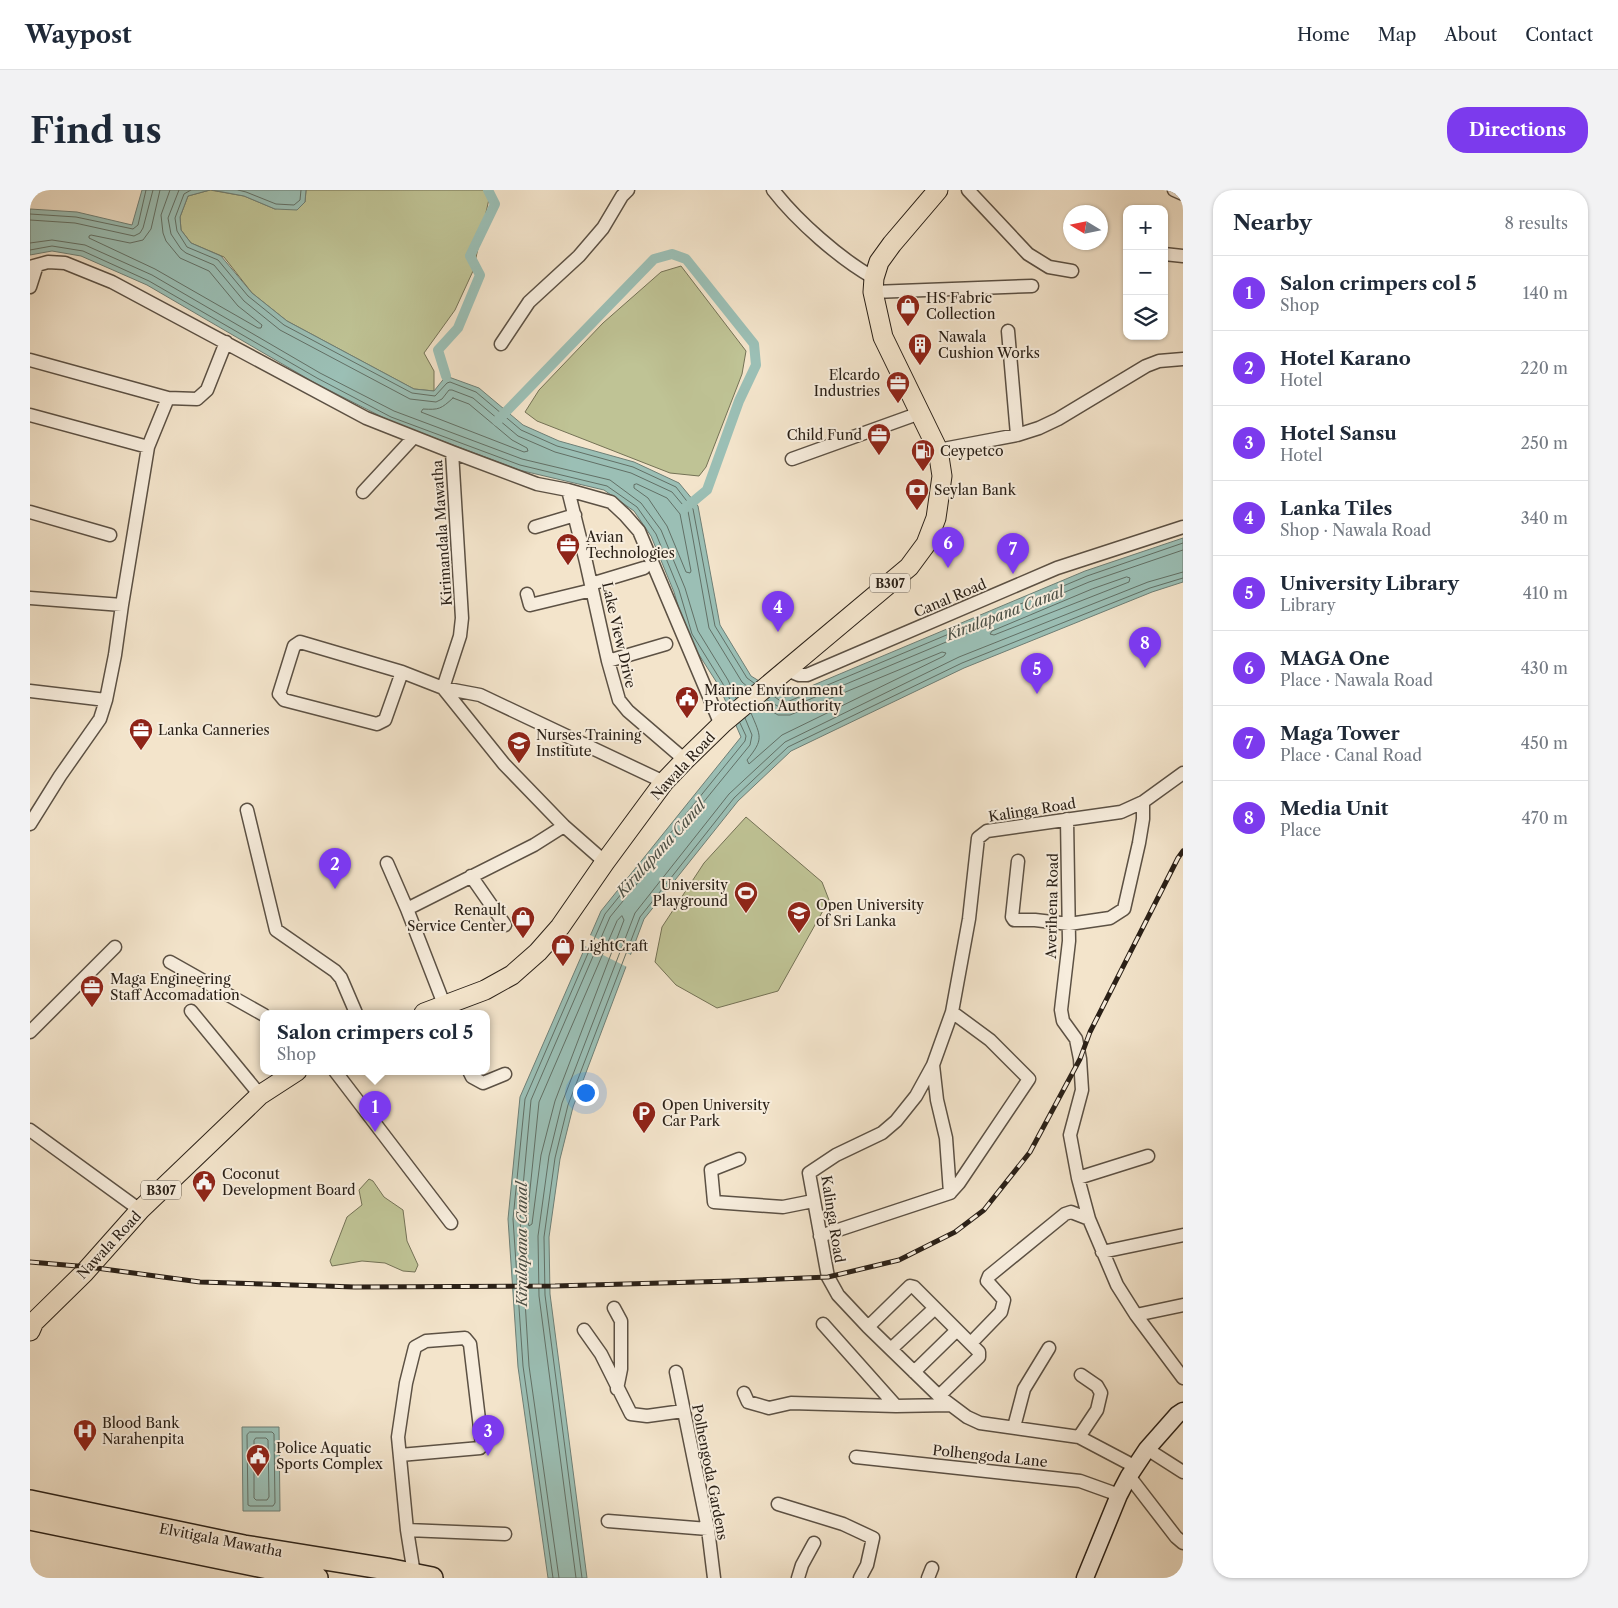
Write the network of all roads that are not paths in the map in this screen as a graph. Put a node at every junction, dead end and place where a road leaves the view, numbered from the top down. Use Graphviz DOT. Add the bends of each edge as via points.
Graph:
graph roads {
  1 [pos="628,190"];
  2 [pos="773,190"];
  3 [pos="938,190"];
  4 [pos="968,190"];
  5 [pos="1174,190"];
  6 [pos="1183,194"];
  7 [pos="1168,254"];
  8 [pos="1183,256"];
  9 [pos="34,266"];
  10 [pos="1072,271"];
  11 [pos="873,285"];
  12 [pos="1032,286"];
  13 [pos="30,287"];
  14 [pos="1008,331"];
  15 [pos="226,342"];
  16 [pos="501,344"];
  17 [pos="1183,359"];
  18 [pos="30,360"];
  19 [pos="168,398"];
  20 [pos="920,413"];
  21 [pos="30,415"];
  22 [pos="1017,434"];
  23 [pos="414,437"];
  24 [pos="148,447"];
  25 [pos="938,450"];
  26 [pos="452,452"];
  27 [pos="792,459"];
  28 [pos="568,490"];
  29 [pos="363,492"];
  30 [pos="30,512"];
  31 [pos="575,515"];
  32 [pos="535,527"];
  33 [pos="1183,527"];
  34 [pos="110,535"];
  35 [pos="644,568"];
  36 [pos="592,587"];
  37 [pos="527,594"];
  38 [pos="30,598"];
  39 [pos="122,605"];
  40 [pos="666,644"];
  41 [pos="608,661"];
  42 [pos="402,672"];
  43 [pos="781,675"];
  44 [pos="443,688"];
  45 [pos="30,691"];
  46 [pos="106,700"];
  47 [pos="722,724"];
  48 [pos="685,760"];
  49 [pos="1183,773"];
  50 [pos="664,782"];
  51 [pos="1143,802"];
  52 [pos="247,810"];
  53 [pos="1067,819"];
  54 [pos="30,824"];
  55 [pos="564,826"];
  56 [pos="1018,861"];
  57 [pos="604,862"];
  58 [pos="387,863"];
  59 [pos="471,876"];
  60 [pos="407,909"];
  61 [pos="1068,924"];
  62 [pos="505,925"];
  63 [pos="114,947"];
  64 [pos="170,962"];
  65 [pos="355,1010"];
  66 [pos="446,1010"];
  67 [pos="191,1011"];
  68 [pos="260,1012"];
  69 [pos="952,1012"];
  70 [pos="30,1032"];
  71 [pos="933,1065"];
  72 [pos="505,1074"];
  73 [pos="291,1075"];
  74 [pos="337,1075"];
  75 [pos="471,1075"];
  76 [pos="260,1095"];
  77 [pos="30,1130"];
  78 [pos="1148,1156"];
  79 [pos="739,1159"];
  80 [pos="1078,1178"];
  81 [pos="950,1193"];
  82 [pos="813,1201"];
  83 [pos="140,1210"];
  84 [pos="1089,1219"];
  85 [pos="451,1223"];
  86 [pos="1183,1235"];
  87 [pos="820,1236"];
  88 [pos="1102,1252"];
  89 [pos="1183,1305"];
  90 [pos="614,1308"];
  91 [pos="935,1308"];
  92 [pos="1136,1315"];
  93 [pos="823,1324"];
  94 [pos="31,1325"];
  95 [pos="868,1327"];
  96 [pos="584,1330"];
  97 [pos="957,1330"];
  98 [pos="971,1343"];
  99 [pos="1049,1348"];
  100 [pos="891,1349"];
  101 [pos="676,1372"];
  102 [pos="914,1372"];
  103 [pos="1081,1375"];
  104 [pos="1183,1378"];
  105 [pos="617,1389"];
  106 [pos="744,1393"];
  107 [pos="939,1396"];
  108 [pos="950,1405"];
  109 [pos="896,1406"];
  110 [pos="683,1411"];
  111 [pos="1183,1411"];
  112 [pos="1014,1427"];
  113 [pos="1079,1437"];
  114 [pos="1147,1449"];
  115 [pos="400,1456"];
  116 [pos="856,1457"];
  117 [pos="1132,1471"];
  118 [pos="1183,1472"];
  119 [pos="1119,1495"];
  120 [pos="30,1501"];
  121 [pos="778,1504"];
  122 [pos="30,1519"];
  123 [pos="608,1521"];
  124 [pos="708,1529"];
  125 [pos="407,1530"];
  126 [pos="505,1534"];
  127 [pos="814,1543"];
  128 [pos="1183,1543"];
  129 [pos="420,1577"];
  130 [pos="317,1578"];
  131 [pos="714,1578"];
  132 [pos="798,1578"];
  133 [pos="860,1578"];
  134 [pos="1085,1578"];
  1 -- 16 [label="street" via="603,228 579,256 529,302"];
  2 -- 11 [label="street" via="802,222"];
  3 -- 11 [label="main road" via="879,262"];
  4 -- 10 [label="street" via="1028,254 1049,267"];
  5 -- 6 [label="street"];
  7 -- 8 [label="street"];
  9 -- 13 [label="street"];
  9 -- 15 [label="street, Kirimandala Mawatha" via="48,262 64,263 104,279"];
  11 -- 12 [label="street"];
  11 -- 20 [label="main road, B307" via="883,337"];
  14 -- 22 [label="street"];
  15 -- 19 [label="street" via="207,390 197,399"];
  15 -- 23 [label="street, Kirimandala Mawatha" via="366,418"];
  17 -- 22 [label="street" via="1146,366 1058,419"];
  18 -- 19 [label="street"];
  19 -- 24 [label="street"];
  20 -- 25 [label="main road, B307"];
  20 -- 27 [label="street"];
  21 -- 24 [label="street"];
  22 -- 25 [label="street"];
  23 -- 26 [label="street, Kirimandala Mawatha"];
  23 -- 29 [label="street"];
  24 -- 39 [label="street"];
  25 -- 43 [label="main road, Nawala Road / B307" via="942,476 936,518 926,544 910,567"];
  26 -- 28 [label="street" via="537,484"];
  26 -- 44 [label="street, Kirimandala Mawatha" via="462,618 460,636"];
  28 -- 31 [label="street, Lake View Drive"];
  28 -- 47 [label="street" via="611,502 639,531"];
  30 -- 34 [label="street"];
  31 -- 32 [label="street"];
  31 -- 36 [label="street, Lake View Drive"];
  33 -- 43 [label="street, Canal Road" via="1057,568 807,675"];
  35 -- 36 [label="street"];
  36 -- 37 [label="street" via="530,605"];
  36 -- 41 [label="street, Lake View Drive"];
  38 -- 39 [label="street"];
  39 -- 46 [label="street"];
  40 -- 41 [label="street"];
  41 -- 48 [label="street, Lake View Drive" via="619,700"];
  42 -- 42 [label="street" via="385,720 377,724 284,700 279,694 294,646 300,642"];
  42 -- 44 [label="street"];
  43 -- 47 [label="main road, Nawala Road / B307"];
  44 -- 50 [label="street" via="480,695"];
  44 -- 55 [label="street" via="504,764"];
  45 -- 46 [label="street"];
  46 -- 54 [label="street" via="100,719"];
  47 -- 48 [label="main road, Nawala Road / B307"];
  48 -- 50 [label="main road, Nawala Road / B307"];
  49 -- 51 [label="street, Kalinga Road"];
  50 -- 57 [label="main road, Nawala Road / B307"];
  51 -- 53 [label="street, Kalinga Road" via="1121,812"];
  51 -- 61 [label="street" via="1140,843 1124,908 1110,918"];
  52 -- 65 [label="street" via="276,930 335,970"];
  53 -- 61 [label="street, Averihena Road"];
  53 -- 69 [label="street, Kalinga Road" via="987,831 978,838 970,920"];
  55 -- 57 [label="street"];
  55 -- 59 [label="street" via="534,845"];
  56 -- 61 [label="street" via="1013,919"];
  57 -- 66 [label="main road, Nawala Road / B307" via="538,952 512,975"];
  58 -- 60 [label="street"];
  59 -- 60 [label="street"];
  59 -- 62 [label="street"];
  60 -- 66 [label="street"];
  61 -- 80 [label="street, Averihena Road" via="1061,1010 1063,1021 1076,1039 1080,1059 1082,1090 1070,1135"];
  63 -- 70 [label="street"];
  64 -- 68 [label="street"];
  67 -- 76 [label="street"];
  69 -- 71 [label="street, Kalinga Road"];
  69 -- 81 [label="street" via="990,1040 1029,1079"];
  71 -- 81 [label="street" via="946,1138"];
  71 -- 82 [label="street, Kalinga Road" via="916,1096 896,1121 809,1173"];
  72 -- 75 [label="street" via="483,1083"];
  73 -- 76 [label="main road, Nawala Road / B307"];
  74 -- 85 [label="street"];
  76 -- 83 [label="main road, Nawala Road / B307"];
  77 -- 83 [label="street"];
  78 -- 80 [label="street"];
  79 -- 82 [label="street" via="711,1170 714,1202 783,1207"];
  80 -- 84 [label="street, Averihena Road"];
  81 -- 87 [label="street"];
  82 -- 87 [label="street, Kalinga Road"];
  83 -- 94 [label="main road, Nawala Road / B307"];
  84 -- 88 [label="street, Averihena Road"];
  84 -- 98 [label="street" via="1071,1212 1065,1214 988,1276 987,1281 1004,1300 1001,1312"];
  86 -- 88 [label="street"];
  87 -- 95 [label="street, Kalinga Road" via="828,1277 838,1295"];
  88 -- 92 [label="street, Averihena Road" via="1117,1286"];
  89 -- 92 [label="street"];
  90 -- 105 [label="street" via="621,1321 621,1369"];
  91 -- 95 [label="street" via="910,1286"];
  91 -- 97 [label="street"];
  91 -- 100 [label="street"];
  92 -- 104 [label="street, Averihena Road"];
  93 -- 109 [label="street"];
  95 -- 100 [label="street, Kalinga Road"];
  96 -- 105 [label="street" via="601,1354"];
  97 -- 98 [label="street"];
  97 -- 102 [label="street"];
  98 -- 107 [label="street" via="979,1357"];
  99 -- 112 [label="street" via="1024,1390"];
  100 -- 102 [label="street, Kalinga Road"];
  101 -- 110 [label="street, Polhengoda Gardens"];
  102 -- 107 [label="street, Kalinga Road"];
  103 -- 113 [label="street" via="1097,1386 1101,1393 1097,1410"];
  105 -- 110 [label="street" via="631,1414 647,1416"];
  106 -- 109 [label="street" via="748,1402 769,1408 792,1403"];
  107 -- 108 [label="street, Kalinga Road"];
  108 -- 109 [label="street"];
  108 -- 112 [label="street, Kalinga Road" via="980,1423"];
  110 -- 124 [label="street, Polhengoda Gardens"];
  111 -- 114 [label="main road"];
  112 -- 113 [label="street, Kalinga Road"];
  113 -- 117 [label="street, Kalinga Road"];
  114 -- 117 [label="main road"];
  114 -- 118 [label="street"];
  115 -- 115 [label="street" via="480,1448 482,1445 470,1344 465,1338 426,1341 416,1347 406,1383 398,1437"];
  115 -- 125 [label="street"];
  116 -- 119 [label="street, Polhengoda Lane" via="1080,1481"];
  117 -- 119 [label="main road"];
  117 -- 128 [label="street"];
  119 -- 134 [label="main road"];
  120 -- 129 [label="highway, Elvitigala Mawatha" via="244,1546"];
  121 -- 133 [label="street" via="843,1524 873,1538 867,1565"];
  122 -- 130 [label="highway, Elvitigala Mawatha"];
  123 -- 124 [label="street"];
  124 -- 131 [label="street, Polhengoda Gardens"];
  125 -- 126 [label="street"];
  125 -- 129 [label="street"];
  127 -- 132 [label="street"];
}
